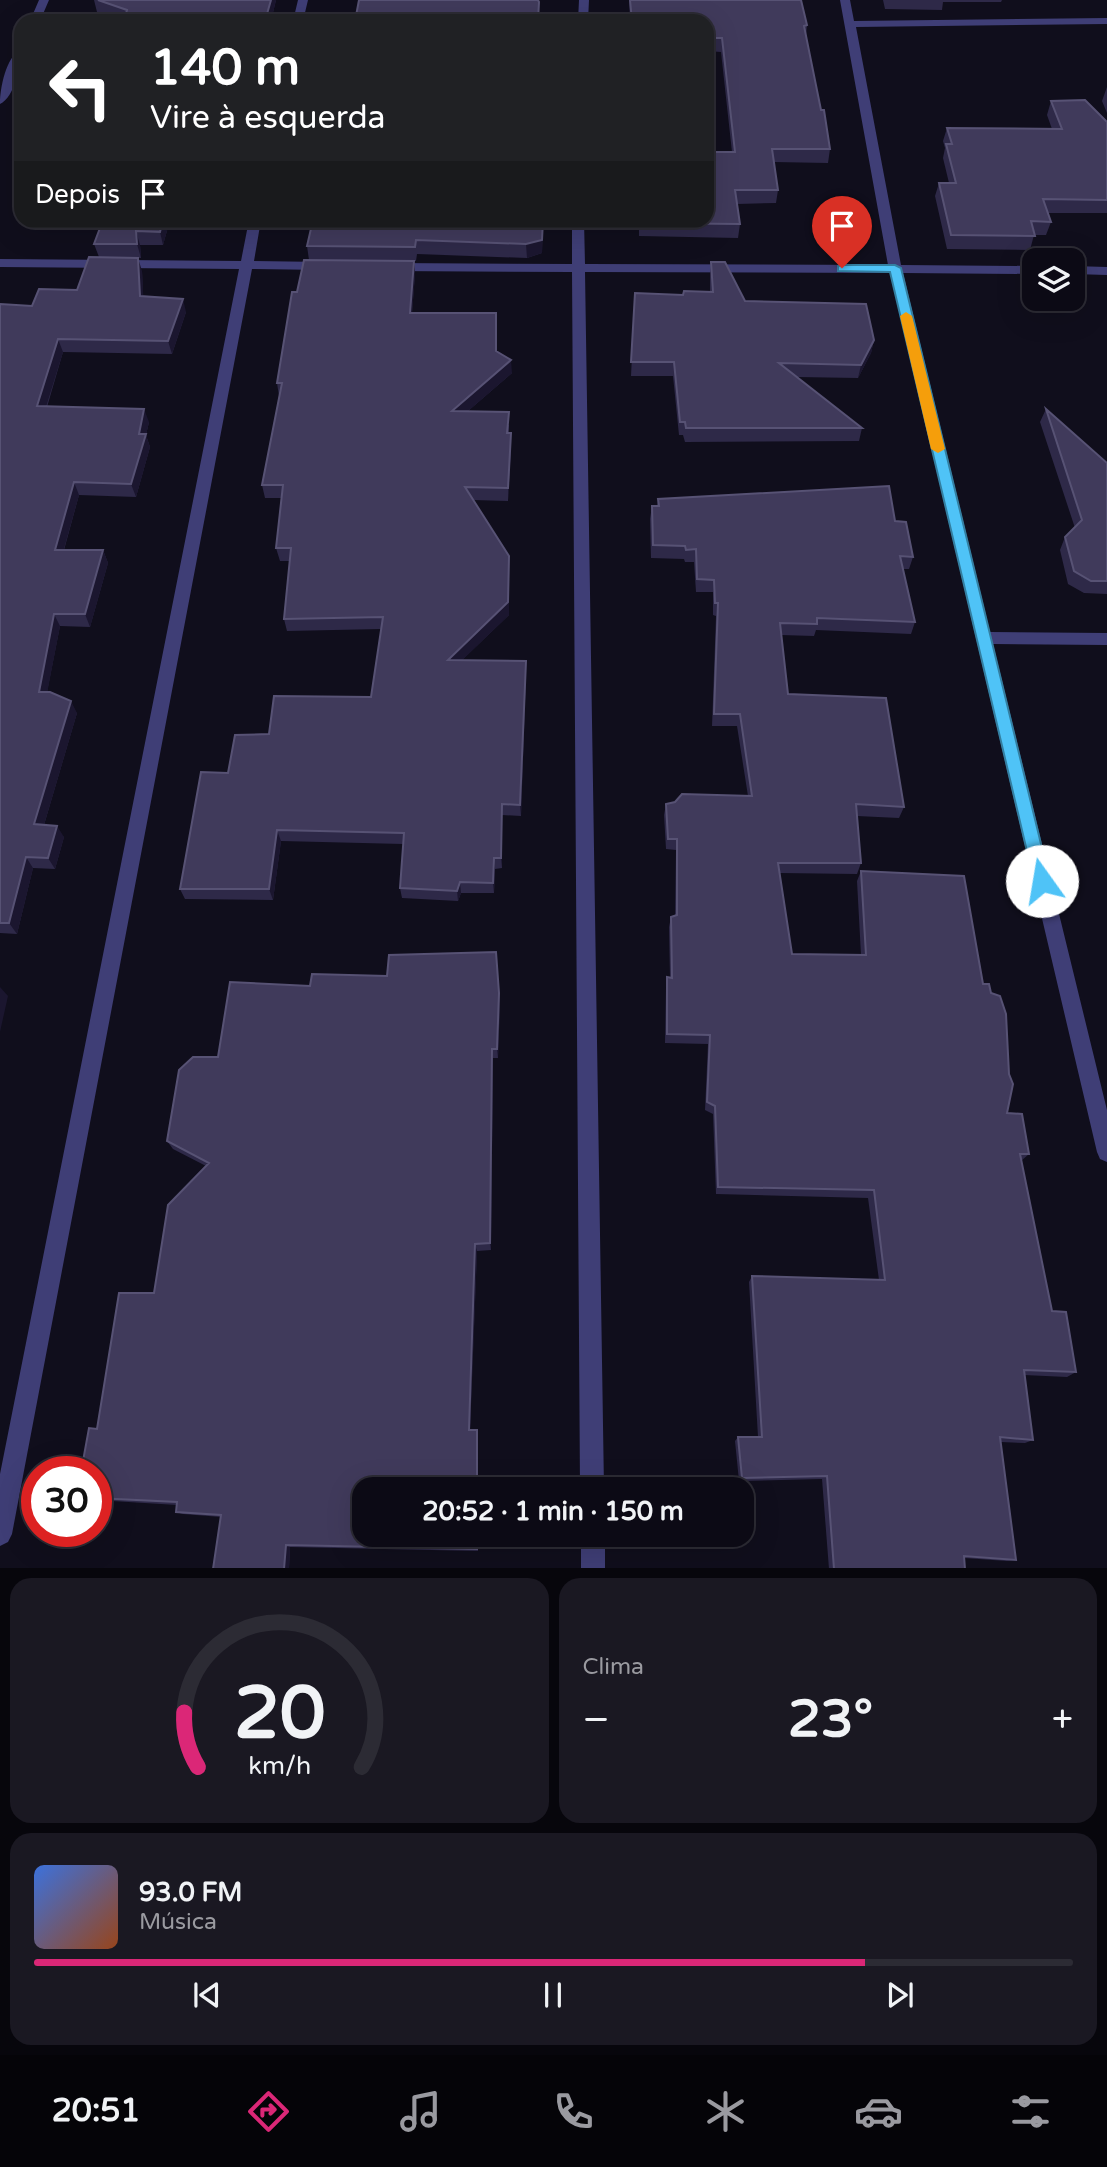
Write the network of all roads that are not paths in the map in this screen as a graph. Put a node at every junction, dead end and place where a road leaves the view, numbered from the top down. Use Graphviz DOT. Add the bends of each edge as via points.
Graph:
graph roads {
  1 [pos="845,0"];
  2 [pos="1107,21"];
  3 [pos="848,24"];
  4 [pos="14,68"];
  5 [pos="0,101"];
  6 [pos="253,228"];
  7 [pos="578,228"];
  8 [pos="0,263"];
  9 [pos="245,265"];
  10 [pos="342,266"];
  11 [pos="369,267"];
  12 [pos="895,268"];
  13 [pos="576,270"];
  14 [pos="1022,270"];
  15 [pos="1085,270"];
  16 [pos="1107,271"];
  17 [pos="984,638"];
  18 [pos="1107,639"];
  19 [pos="1107,1152"];
  20 [pos="592,1477"];
  21 [pos="0,1534"];
  22 [pos="593,1547"];
  23 [pos="593,1568"];
  1 -- 3 [label="street"];
  2 -- 3 [label="street"];
  3 -- 12 [label="street"];
  4 -- 5 [label="street"];
  6 -- 9 [label="street"];
  7 -- 13 [label="street"];
  8 -- 9 [label="street"];
  9 -- 10 [label="street"];
  9 -- 21 [label="street"];
  11 -- 13 [label="street"];
  12 -- 13 [label="street"];
  12 -- 14 [label="street"];
  12 -- 17 [label="street"];
  13 -- 20 [label="street"];
  15 -- 16 [label="street"];
  17 -- 18 [label="street"];
  17 -- 19 [label="street"];
  22 -- 23 [label="street"];
}
